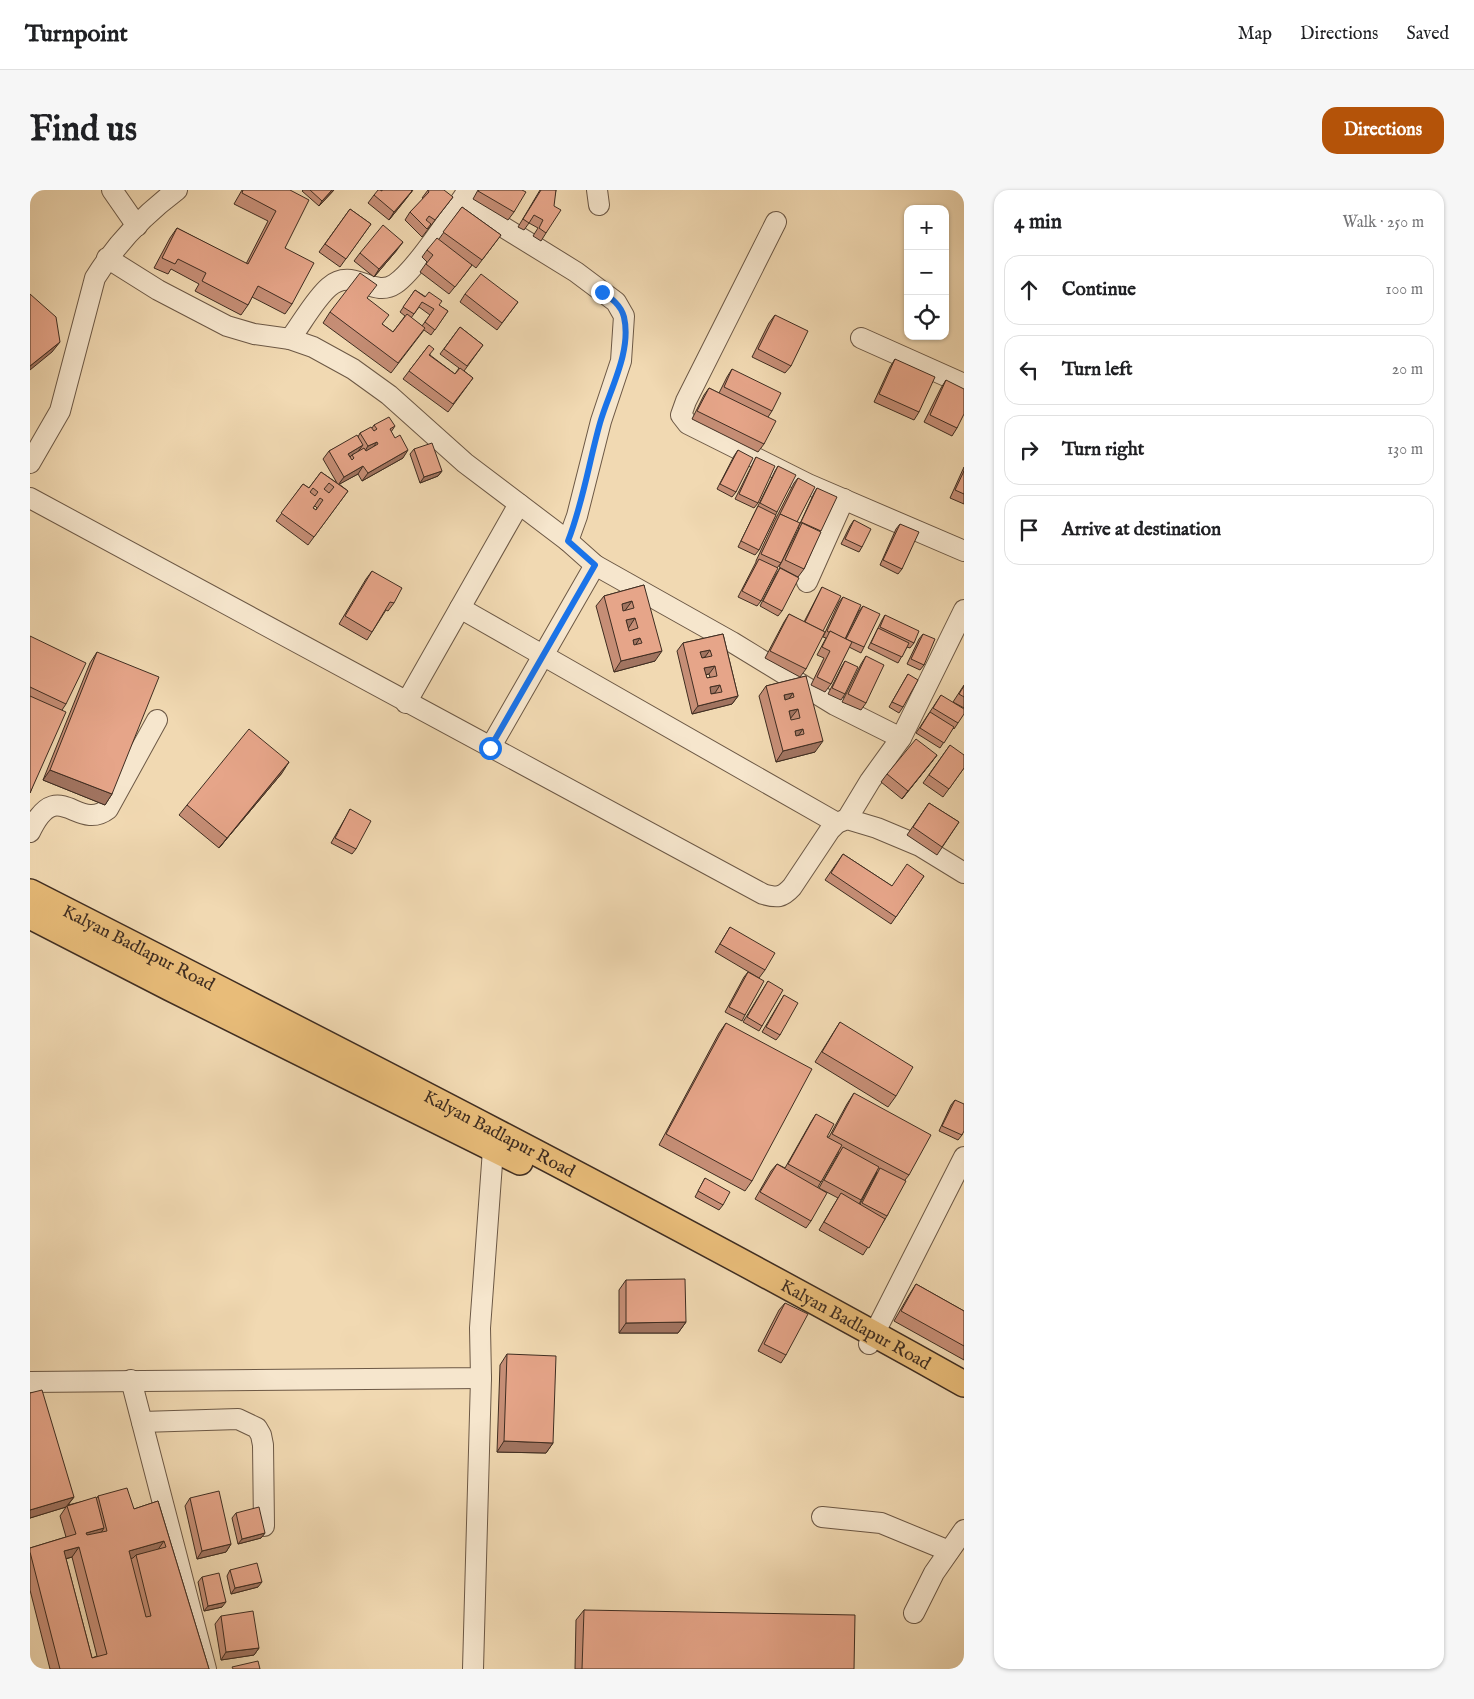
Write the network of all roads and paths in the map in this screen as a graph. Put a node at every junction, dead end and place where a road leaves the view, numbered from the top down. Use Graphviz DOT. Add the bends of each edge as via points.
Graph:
graph roads {
  1 [pos="112,190"];
  2 [pos="177,190"];
  3 [pos="464,196"];
  4 [pos="776,222"];
  5 [pos="136,226"];
  6 [pos="107,258"];
  7 [pos="861,338"];
  8 [pos="290,339"];
  9 [pos="964,384"];
  10 [pos="30,463"];
  11 [pos="30,498"];
  12 [pos="844,499"];
  13 [pos="520,504"];
  14 [pos="568,541"];
  15 [pos="964,551"];
  16 [pos="595,565"];
  17 [pos="807,582"];
  18 [pos="460,608"];
  19 [pos="964,610"];
  20 [pos="544,654"];
  21 [pos="406,702"];
  22 [pos="157,720"];
  23 [pos="901,738"];
  24 [pos="490,748"];
  25 [pos="842,821"];
  26 [pos="30,832"];
  27 [pos="964,873"];
  28 [pos="30,892"];
  29 [pos="30,916"];
  30 [pos="493,1138"];
  31 [pos="964,1157"];
  32 [pos="872,1339"];
  33 [pos="481,1378"];
  34 [pos="131,1380"];
  35 [pos="30,1382"];
  36 [pos="964,1384"];
  37 [pos="964,1398"];
  38 [pos="142,1422"];
  39 [pos="822,1517"];
  40 [pos="264,1526"];
  41 [pos="964,1530"];
  42 [pos="949,1551"];
  43 [pos="914,1613"];
  44 [pos="206,1669"];
  45 [pos="473,1669"];
  1 -- 5 [label="street"];
  2 -- 5 [label="street"];
  3 -- 8 [label="street" via="411,269 394,285 384,289 351,278 335,283"];
  3 -- 14 [label="street" via="616,302 624,316 621,361 600,421 578,516"];
  4 -- 12 [label="street" via="681,415 688,424"];
  5 -- 6 [label="street"];
  6 -- 8 [label="street" via="158,290 227,326"];
  6 -- 10 [label="street" via="95,278 60,411"];
  7 -- 9 [label="street"];
  8 -- 13 [label="street" via="313,347 353,369 382,390 465,463"];
  11 -- 21 [label="street"];
  12 -- 15 [label="street"];
  12 -- 17 [label="street"];
  13 -- 14 [label="street"];
  13 -- 18 [label="street"];
  14 -- 16 [label="street"];
  16 -- 20 [label="street"];
  16 -- 23 [label="street" via="732,642 835,706"];
  18 -- 20 [label="street"];
  18 -- 21 [label="street"];
  19 -- 23 [label="street"];
  20 -- 24 [label="street"];
  20 -- 25 [label="street"];
  21 -- 24 [label="street"];
  22 -- 26 [label="street" via="108,808 97,816 89,816 54,805 46,808 36,819"];
  23 -- 25 [label="street"];
  24 -- 25 [label="street" via="755,890 777,898 792,888"];
  25 -- 27 [label="street" via="896,835"];
  28 -- 30 [label="main road, Kalyan Badlapur Road"];
  29 -- 30 [label="main road, Kalyan Badlapur Road" via="170,988"];
  30 -- 32 [label="main road, Kalyan Badlapur Road"];
  30 -- 33 [label="street" via="480,1328"];
  31 -- 32 [label="street"];
  32 -- 36 [label="main road, Kalyan Badlapur Road"];
  32 -- 37 [label="main road, Kalyan Badlapur Road"];
  33 -- 34 [label="street"];
  33 -- 45 [label="street"];
  34 -- 35 [label="street"];
  34 -- 38 [label="street"];
  38 -- 40 [label="street" via="238,1419 257,1428 263,1445"];
  38 -- 44 [label="street"];
  39 -- 42 [label="street" via="882,1522"];
  41 -- 42 [label="street"];
  42 -- 43 [label="street"];
}
